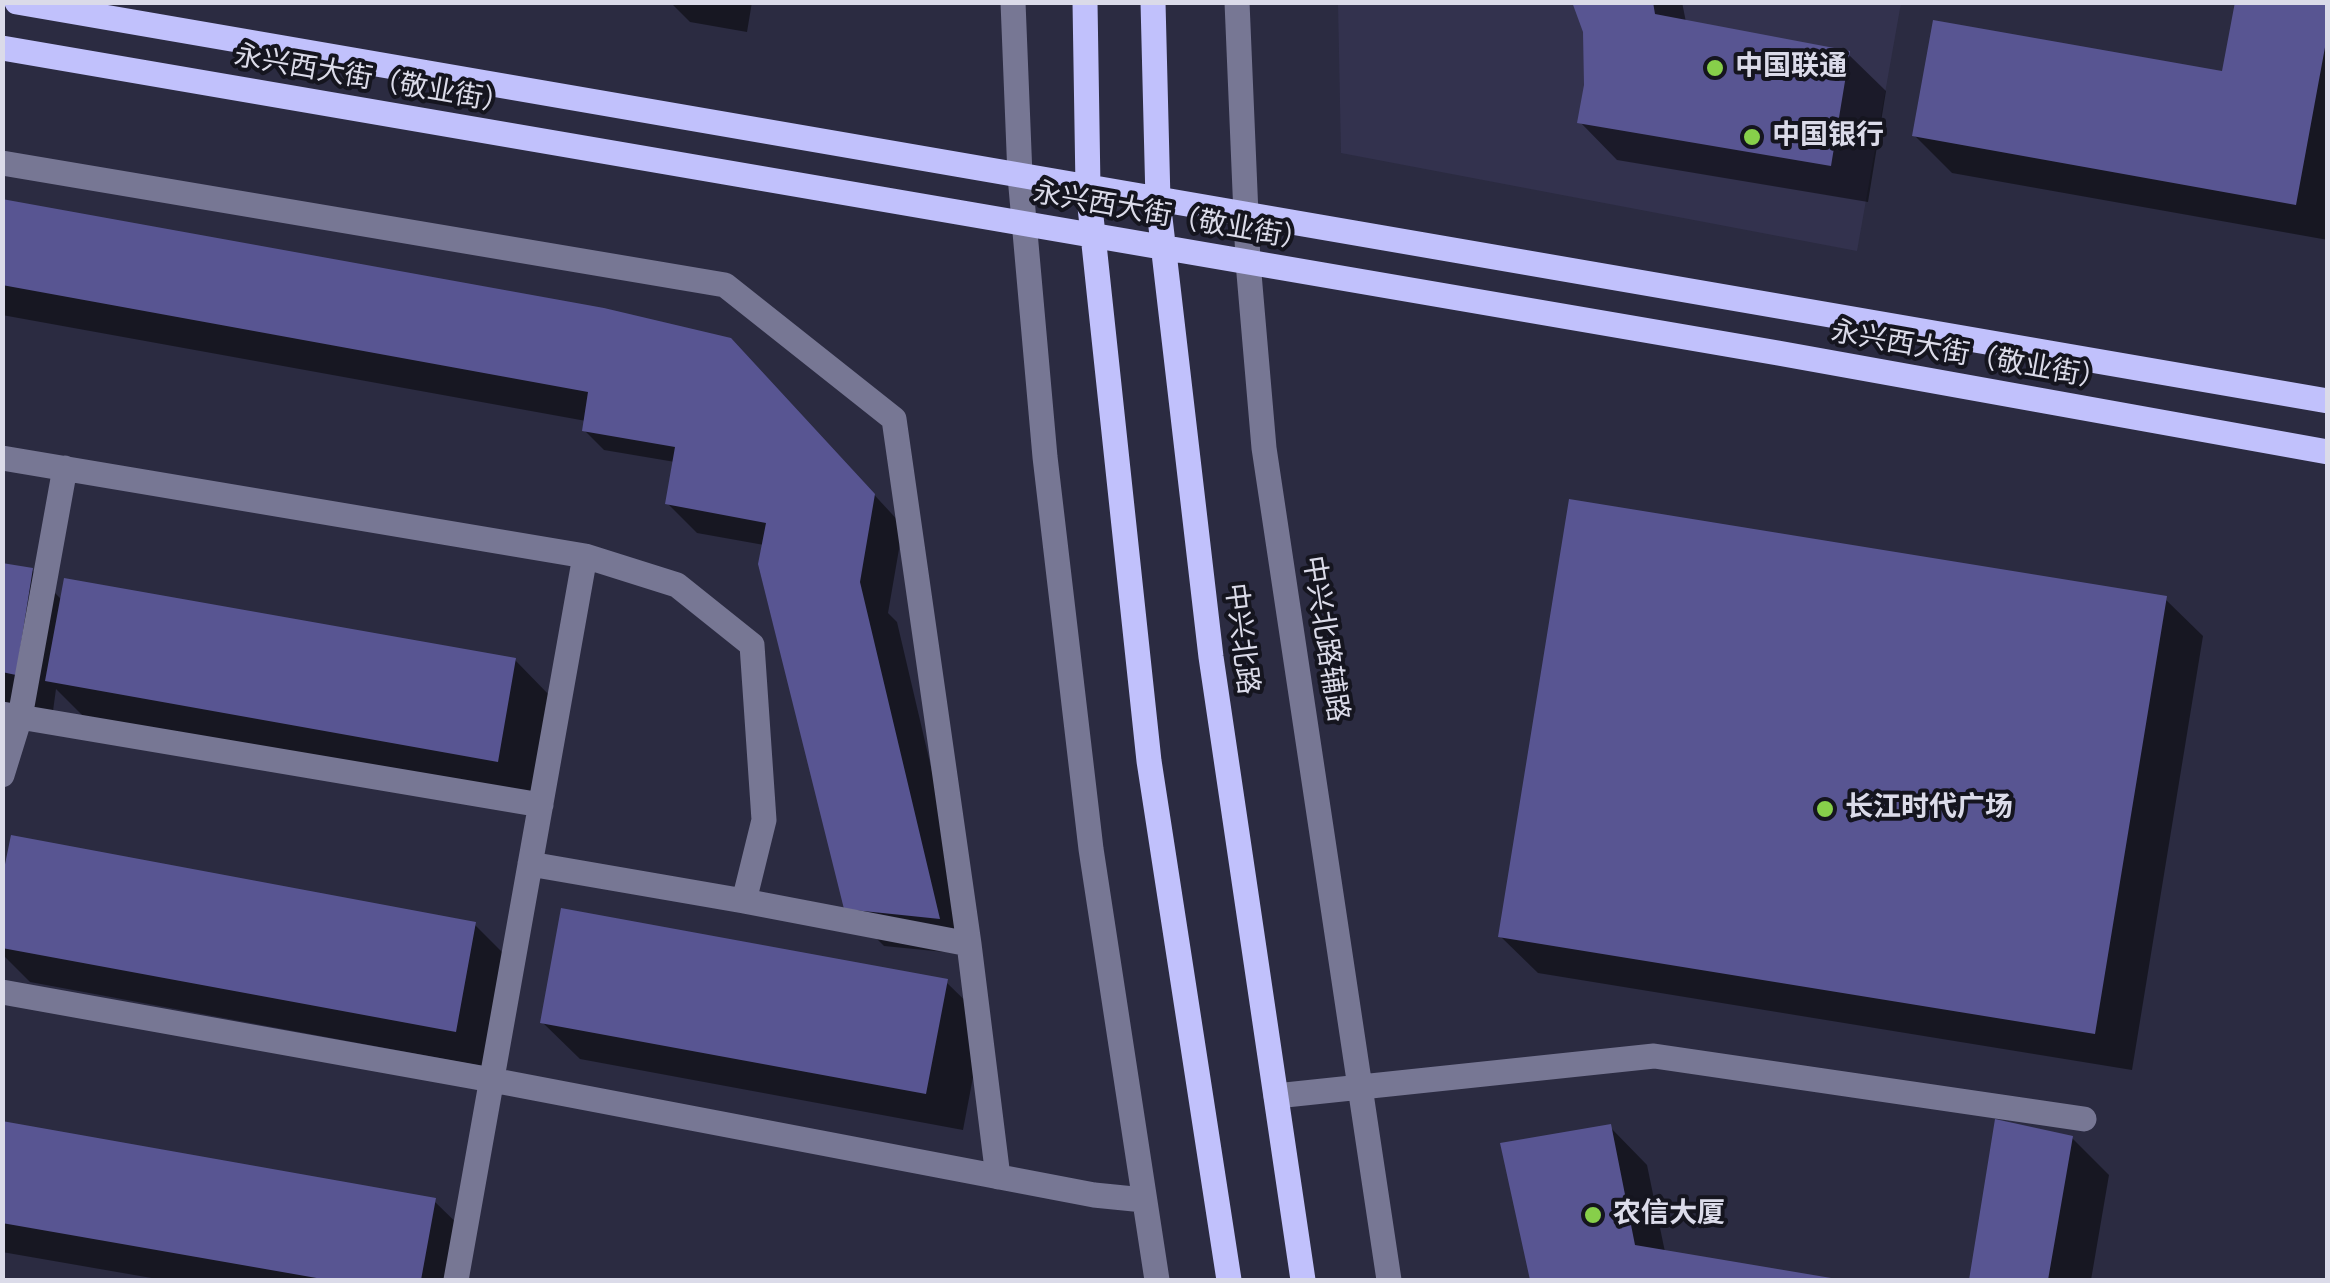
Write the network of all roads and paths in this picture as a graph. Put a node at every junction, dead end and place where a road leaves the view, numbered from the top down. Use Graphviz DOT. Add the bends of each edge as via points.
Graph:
graph roads {
  1 [pos="17,2"];
  2 [pos="1013,2"];
  3 [pos="1085,2"];
  4 [pos="1152,2"];
  5 [pos="1237,2"];
  6 [pos="98,10"];
  7 [pos="2,48"];
  8 [pos="2,163"];
  9 [pos="1020,176"];
  10 [pos="1088,188"];
  11 [pos="1158,200"];
  12 [pos="1245,215"];
  13 [pos="1026,224"];
  14 [pos="1094,236"];
  15 [pos="1163,247"];
  16 [pos="1248,262"];
  17 [pos="2328,401"];
  18 [pos="2328,452"];
  19 [pos="2,458"];
  20 [pos="65,468"];
  21 [pos="585,556"];
  22 [pos="11,715"];
  23 [pos="2,775"];
  24 [pos="541,805"];
  25 [pos="530,864"];
  26 [pos="744,902"];
  27 [pos="969,944"];
  28 [pos="2,992"];
  29 [pos="492,1080"];
  30 [pos="1361,1085"];
  31 [pos="1276,1096"];
  32 [pos="2084,1119"];
  33 [pos="998,1176"];
  34 [pos="1144,1200"];
  35 [pos="456,1280"];
  36 [pos="1157,1280"];
  37 [pos="1229,1280"];
  38 [pos="1303,1280"];
  39 [pos="1389,1280"];
  1 -- 6 [label="main road, 永兴西大街（敬业街）"];
  2 -- 9 [label="street"];
  3 -- 10 [label="main road"];
  4 -- 11 [label="main road, 中兴北路"];
  5 -- 12 [label="street, 中兴北路辅路"];
  6 -- 9 [label="main road, 永兴西大街（敬业街）"];
  7 -- 13 [label="main road, 永兴西大街（敬业街）"];
  8 -- 27 [label="street" via="726,284 894,419"];
  9 -- 10 [label="main road, 永兴西大街（敬业街）"];
  9 -- 13 [label="street"];
  10 -- 11 [label="main road, 永兴西大街（敬业街）"];
  10 -- 14 [label="main road"];
  11 -- 12 [label="main road, 永兴西大街（敬业街）"];
  11 -- 15 [label="main road, 中兴北路"];
  12 -- 16 [label="street, 中兴北路辅路"];
  12 -- 17 [label="main road, 永兴西大街（敬业街）"];
  13 -- 14 [label="main road, 永兴西大街（敬业街）"];
  13 -- 34 [label="street" via="1045,457 1089,829"];
  14 -- 15 [label="main road, 永兴西大街（敬业街）"];
  14 -- 37 [label="main road" via="1149,760"];
  15 -- 16 [label="main road, 永兴西大街（敬业街）"];
  15 -- 31 [label="main road, 中兴北路" via="1211,657"];
  16 -- 18 [label="main road, 永兴西大街（敬业街）"];
  16 -- 30 [label="street, 中兴北路辅路" via="1264,448"];
  19 -- 20 [label="street"];
  20 -- 21 [label="street"];
  20 -- 22 [label="street"];
  21 -- 24 [label="street"];
  21 -- 26 [label="street" via="677,584 752,646 764,820"];
  22 -- 23 [label="street"];
  22 -- 24 [label="street"];
  24 -- 25 [label="street"];
  25 -- 26 [label="street"];
  25 -- 29 [label="street"];
  26 -- 27 [label="street"];
  27 -- 33 [label="street"];
  28 -- 29 [label="street"];
  29 -- 33 [label="street"];
  29 -- 35 [label="street"];
  30 -- 31 [label="street"];
  30 -- 32 [label="street" via="1654,1056"];
  30 -- 39 [label="street, 中兴北路辅路"];
  31 -- 38 [label="main road, 中兴北路"];
  33 -- 34 [label="street"];
  34 -- 36 [label="street"];
}
